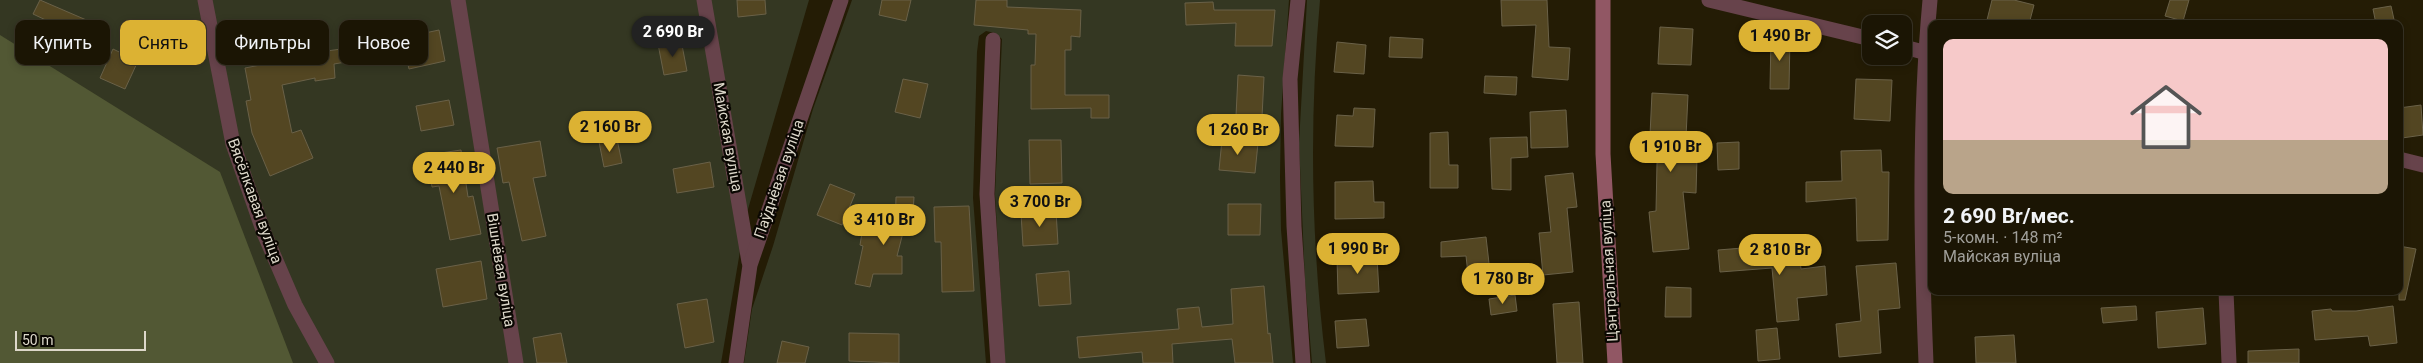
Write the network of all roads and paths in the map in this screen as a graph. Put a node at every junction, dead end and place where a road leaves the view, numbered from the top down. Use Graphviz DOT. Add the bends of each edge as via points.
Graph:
graph roads {
  1 [pos="205,0"];
  2 [pos="458,0"];
  3 [pos="704,0"];
  4 [pos="841,0"];
  5 [pos="1298,0"];
  6 [pos="1603,0"];
  7 [pos="1709,0"];
  8 [pos="1930,0"];
  9 [pos="1929,20"];
  10 [pos="1862,37"];
  11 [pos="993,40"];
  12 [pos="1912,49"];
  13 [pos="1928,53"];
  14 [pos="2403,161"];
  15 [pos="2423,165"];
  16 [pos="750,265"];
  17 [pos="2226,295"];
  18 [pos="327,363"];
  19 [pos="516,363"];
  20 [pos="736,363"];
  21 [pos="998,363"];
  22 [pos="1303,363"];
  23 [pos="1615,363"];
  24 [pos="1926,363"];
  25 [pos="2229,363"];
  1 -- 18 [label="street, Вясёлкавая вуліца" via="232,144 264,233 295,305"];
  2 -- 19 [label="street, Вішнёвая вуліца"];
  3 -- 16 [label="street, Майская вуліца"];
  4 -- 16 [label="street, Паўднёвая вуліца"];
  5 -- 22 [label="street" via="1290,79 1294,226"];
  6 -- 23 [label="street, Цэнтральная вуліца" via="1603,154"];
  7 -- 10 [label="street"];
  8 -- 9 [label="street"];
  11 -- 21 [label="street" via="987,194"];
  12 -- 13 [label="street"];
  13 -- 24 [label="street" via="1922,261"];
  14 -- 15 [label="street"];
  16 -- 20 [label="street, Паўднёвая вуліца"];
  17 -- 25 [label="street"];
}
